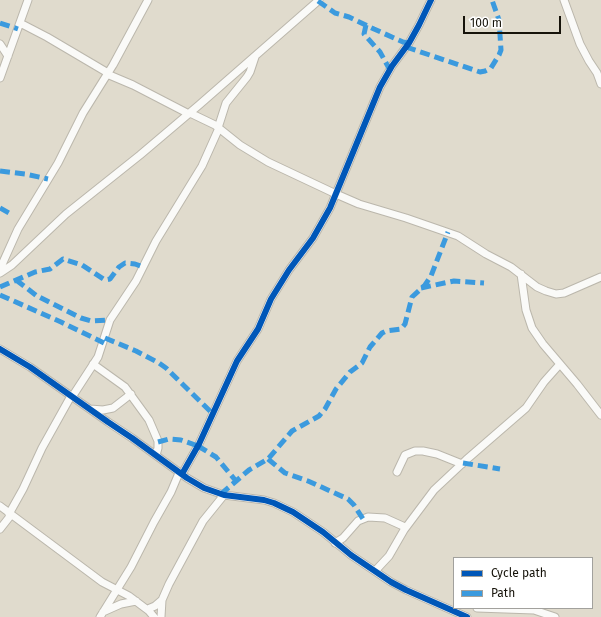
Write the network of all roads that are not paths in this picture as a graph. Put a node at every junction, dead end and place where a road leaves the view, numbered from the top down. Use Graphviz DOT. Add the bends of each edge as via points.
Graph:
graph roads {
  1 [pos="28,0"];
  2 [pos="148,0"];
  3 [pos="319,0"];
  4 [pos="431,0"];
  5 [pos="564,0"];
  6 [pos="20,23"];
  7 [pos="0,44"];
  8 [pos="8,56"];
  9 [pos="255,57"];
  10 [pos="108,74"];
  11 [pos="0,78"];
  12 [pos="601,84"];
  13 [pos="189,113"];
  14 [pos="218,128"];
  15 [pos="336,194"];
  16 [pos="0,269"];
  17 [pos="0,273"];
  18 [pos="522,274"];
  19 [pos="601,277"];
  20 [pos="0,348"];
  21 [pos="93,364"];
  22 [pos="560,364"];
  23 [pos="131,394"];
  24 [pos="72,397"];
  25 [pos="90,409"];
  26 [pos="601,415"];
  27 [pos="156,455"];
  28 [pos="462,464"];
  29 [pos="396,472"];
  30 [pos="180,474"];
  31 [pos="224,495"];
  32 [pos="0,506"];
  33 [pos="10,515"];
  34 [pos="405,527"];
  35 [pos="0,529"];
  36 [pos="335,543"];
  37 [pos="375,571"];
  38 [pos="117,590"];
  39 [pos="162,600"];
  40 [pos="136,601"];
  41 [pos="453,606"];
  42 [pos="444,607"];
  43 [pos="526,609"];
  44 [pos="148,610"];
  45 [pos="102,614"];
  46 [pos="154,617"];
  47 [pos="161,617"];
  48 [pos="467,617"];
  49 [pos="555,617"];
  1 -- 6 [label="street"];
  2 -- 10 [label="street"];
  3 -- 9 [label="street"];
  4 -- 15 [label="street" via="409,43 380,87"];
  5 -- 12 [label="street" via="580,44"];
  6 -- 8 [label="street"];
  6 -- 10 [label="street"];
  7 -- 8 [label="street"];
  8 -- 11 [label="street"];
  9 -- 13 [label="street"];
  9 -- 14 [label="street" via="244,82 226,103"];
  10 -- 13 [label="street"];
  10 -- 16 [label="street" via="83,113 58,163 18,229"];
  13 -- 14 [label="street"];
  13 -- 17 [label="street" via="66,214 12,265"];
  14 -- 15 [label="street" via="268,162"];
  14 -- 21 [label="street" via="202,166 158,237 136,281 110,320 102,347"];
  15 -- 18 [label="street" via="353,202 458,236"];
  15 -- 30 [label="street" via="313,238 271,299 258,329 242,352 199,444"];
  18 -- 19 [label="street" via="537,288 556,294"];
  18 -- 22 [label="street" via="526,310 532,328"];
  20 -- 24 [label="street"];
  21 -- 23 [label="street"];
  21 -- 24 [label="street"];
  22 -- 26 [label="street"];
  22 -- 28 [label="street" via="526,408"];
  23 -- 25 [label="street" via="113,408"];
  23 -- 27 [label="street" via="157,436"];
  24 -- 25 [label="street"];
  24 -- 33 [label="street" via="42,448"];
  25 -- 27 [label="street"];
  27 -- 30 [label="street"];
  28 -- 29 [label="street" via="438,454 415,451 405,455"];
  28 -- 34 [label="street" via="434,490"];
  30 -- 31 [label="street" via="204,488"];
  30 -- 38 [label="street"];
  31 -- 36 [label="street" via="250,497 274,503 293,512"];
  31 -- 39 [label="street" via="203,521"];
  32 -- 33 [label="street"];
  33 -- 35 [label="street"];
  33 -- 38 [label="street" via="102,582"];
  34 -- 36 [label="street" via="385,518 368,517 358,521"];
  34 -- 37 [label="street" via="389,556"];
  36 -- 37 [label="street"];
  37 -- 42 [label="street" via="406,590"];
  38 -- 40 [label="street"];
  38 -- 45 [label="street"];
  39 -- 44 [label="street"];
  39 -- 47 [label="street"];
  40 -- 44 [label="street"];
  40 -- 45 [label="street" via="122,604"];
  41 -- 42 [label="street"];
  42 -- 48 [label="street"];
  43 -- 49 [label="street"];
  44 -- 46 [label="street"];
}
